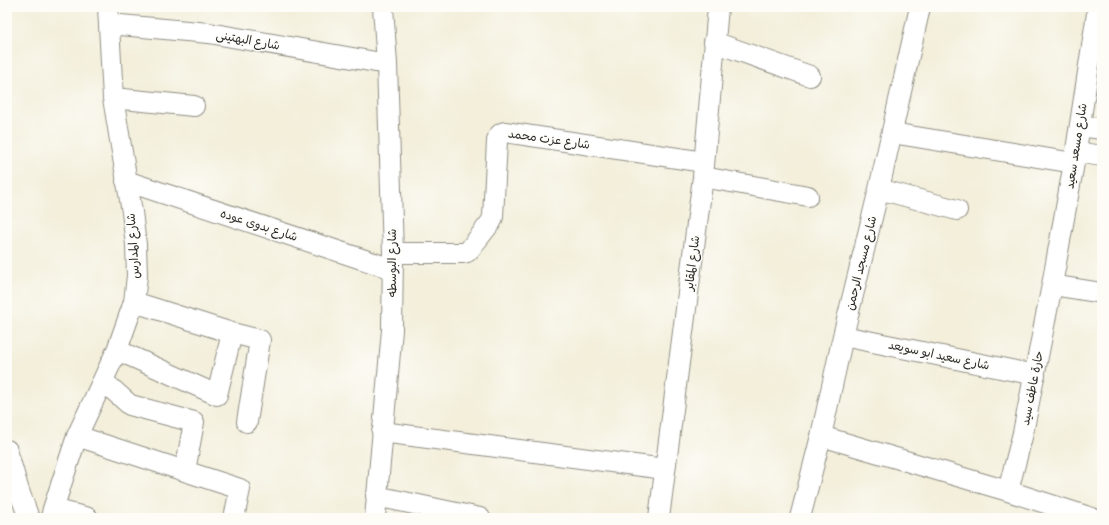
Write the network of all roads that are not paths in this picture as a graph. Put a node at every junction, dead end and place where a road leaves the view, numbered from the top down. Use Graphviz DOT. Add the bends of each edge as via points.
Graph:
graph roads {
  1 [pos="383,7"];
  2 [pos="718,7"];
  3 [pos="920,7"];
  4 [pos="108,16"];
  5 [pos="1099,16"];
  6 [pos="714,42"];
  7 [pos="387,64"];
  8 [pos="810,76"];
  9 [pos="113,98"];
  10 [pos="194,106"];
  11 [pos="1080,126"];
  12 [pos="1102,129"];
  13 [pos="892,132"];
  14 [pos="1102,156"];
  15 [pos="1075,157"];
  16 [pos="703,170"];
  17 [pos="126,181"];
  18 [pos="879,189"];
  19 [pos="808,196"];
  20 [pos="957,210"];
  21 [pos="392,261"];
  22 [pos="1052,285"];
  23 [pos="1102,294"];
  24 [pos="134,302"];
  25 [pos="232,333"];
  26 [pos="843,336"];
  27 [pos="116,350"];
  28 [pos="1035,375"];
  29 [pos="102,381"];
  30 [pos="247,422"];
  31 [pos="382,432"];
  32 [pos="78,436"];
  33 [pos="821,436"];
  34 [pos="8,460"];
  35 [pos="665,469"];
  36 [pos="185,471"];
  37 [pos="1008,491"];
  38 [pos="376,496"];
  39 [pos="52,513"];
  40 [pos="29,518"];
  41 [pos="88,518"];
  42 [pos="234,518"];
  43 [pos="375,518"];
  44 [pos="480,518"];
  45 [pos="659,518"];
  46 [pos="800,518"];
  47 [pos="1092,518"];
  1 -- 7 [label="street, شارع البوسطه"];
  2 -- 6 [label="street, شارع المقابر"];
  3 -- 13 [label="street, شارع مسجد الرحمن"];
  4 -- 7 [label="street, شارع البهتينى"];
  4 -- 9 [label="street, شارع المدارس"];
  5 -- 11 [label="street, شارع مسعد سعيد"];
  6 -- 8 [label="street"];
  6 -- 16 [label="street, شارع المقابر"];
  7 -- 21 [label="street, شارع البوسطه"];
  9 -- 10 [label="street"];
  9 -- 17 [label="street, شارع المدارس"];
  11 -- 12 [label="street"];
  11 -- 15 [label="street, شارع مسعد سعيد"];
  13 -- 15 [label="street"];
  13 -- 18 [label="street, شارع مسجد الرحمن"];
  14 -- 15 [label="street"];
  15 -- 22 [label="street, شارع مسعد سعيد"];
  16 -- 19 [label="street"];
  16 -- 21 [label="street, شارع عزت محمد" via="501,133 497,141 492,222 470,249 462,253"];
  16 -- 35 [label="street, شارع المقابر"];
  17 -- 21 [label="street, شارع بدوى عوده"];
  17 -- 24 [label="street, شارع المدارس" via="136,245 137,276"];
  18 -- 20 [label="street"];
  18 -- 26 [label="street, شارع مسجد الرحمن"];
  21 -- 31 [label="street, شارع البوسطه" via="392,330"];
  22 -- 23 [label="street"];
  22 -- 28 [label="street, حارة عاطف سيد"];
  24 -- 25 [label="street"];
  24 -- 27 [label="street, شارع المدارس"];
  25 -- 27 [label="street" via="217,395"];
  25 -- 30 [label="street" via="260,340"];
  26 -- 28 [label="street, شارع سعيد ابو سويعد"];
  26 -- 33 [label="street, شارع مسجد الرحمن"];
  27 -- 29 [label="street, شارع المدارس"];
  28 -- 37 [label="street, حارة عاطف سيد"];
  29 -- 32 [label="street, شارع المدارس"];
  29 -- 36 [label="street" via="130,405 194,422"];
  31 -- 35 [label="street"];
  31 -- 38 [label="street, شارع البوسطه"];
  32 -- 36 [label="street"];
  32 -- 39 [label="street, شارع المدارس"];
  33 -- 37 [label="street"];
  33 -- 46 [label="street, شارع مسجد الرحمن"];
  34 -- 40 [label="street"];
  35 -- 45 [label="street, شارع المقابر"];
  36 -- 42 [label="street" via="240,489"];
  37 -- 47 [label="street"];
  38 -- 43 [label="street, شارع البوسطه"];
  38 -- 44 [label="street"];
  39 -- 41 [label="street"];
}
